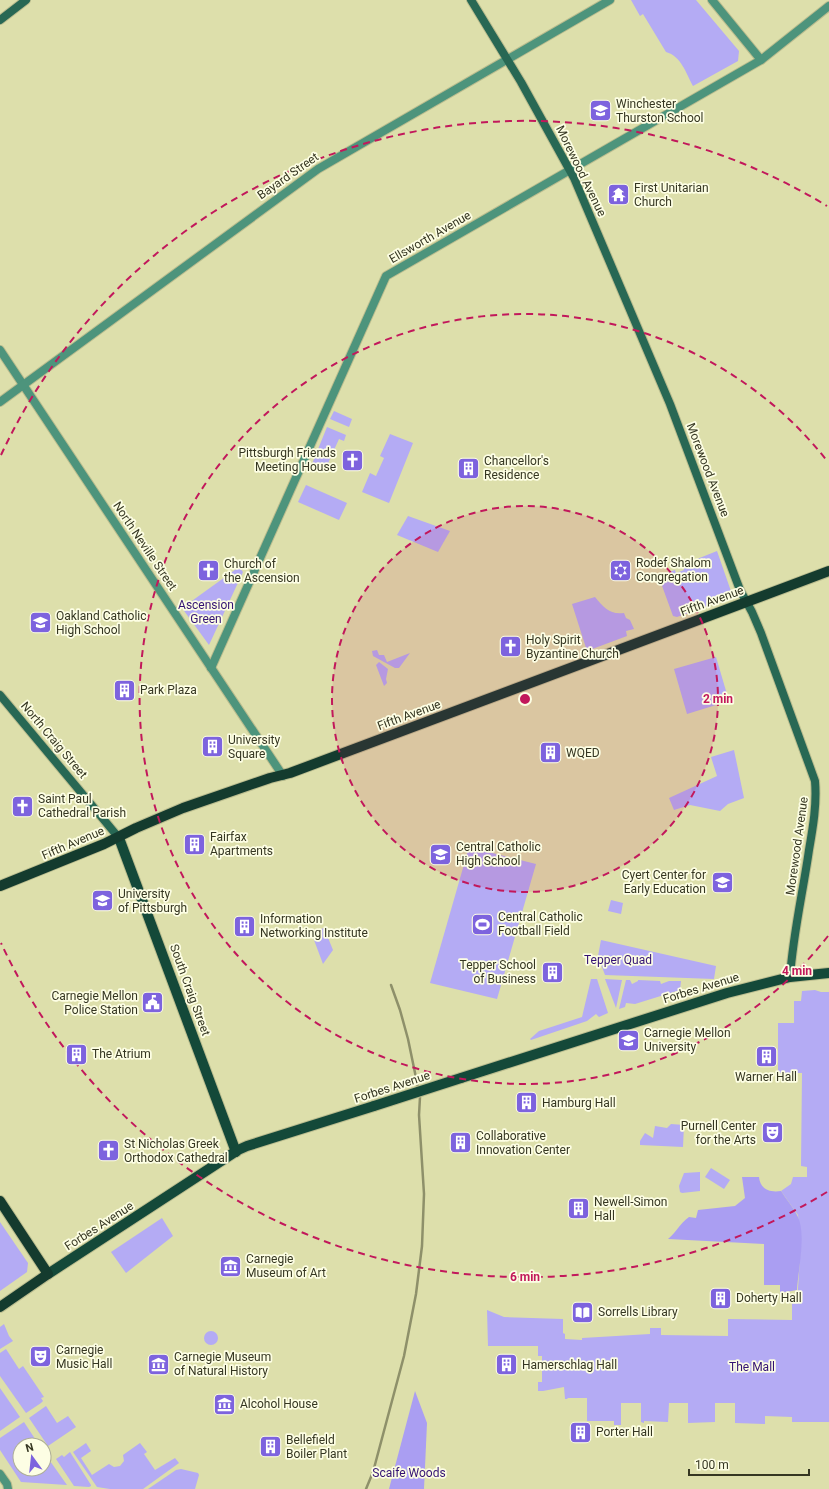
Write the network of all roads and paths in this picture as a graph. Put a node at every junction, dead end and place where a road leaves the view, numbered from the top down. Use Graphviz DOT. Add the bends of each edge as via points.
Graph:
graph roads {
  1 [pos="26,0"];
  2 [pos="471,0"];
  3 [pos="610,0"];
  4 [pos="712,0"];
  5 [pos="829,6"];
  6 [pos="0,20"];
  7 [pos="507,60"];
  8 [pos="761,60"];
  9 [pos="570,171"];
  10 [pos="0,350"];
  11 [pos="23,384"];
  12 [pos="0,402"];
  13 [pos="829,572"];
  14 [pos="747,602"];
  15 [pos="211,668"];
  16 [pos="0,695"];
  17 [pos="282,776"];
  18 [pos="119,838"];
  19 [pos="0,886"];
  20 [pos="829,973"];
  21 [pos="790,977"];
  22 [pos="236,1152"];
  23 [pos="0,1201"];
  24 [pos="48,1274"];
  25 [pos="0,1307"];
  26 [pos="0,1474"];
  27 [pos="8,1489"];
  1 -- 6 [label="main road"];
  2 -- 7 [label="main road, Morewood Avenue"];
  3 -- 7 [label="street, Bayard Street"];
  4 -- 8 [label="street"];
  5 -- 8 [label="street, Ellsworth Avenue"];
  7 -- 9 [label="main road, Morewood Avenue"];
  7 -- 11 [label="street, Bayard Street" via="318,169"];
  8 -- 9 [label="street, Ellsworth Avenue"];
  9 -- 14 [label="main road, Morewood Avenue" via="670,404 740,590"];
  9 -- 15 [label="street, Ellsworth Avenue" via="386,276"];
  10 -- 11 [label="street, North Neville Street"];
  11 -- 12 [label="street, Bayard Street"];
  11 -- 15 [label="street, North Neville Street"];
  13 -- 14 [label="highway, Fifth Avenue"];
  14 -- 17 [label="highway, Fifth Avenue"];
  14 -- 21 [label="main road, Morewood Avenue" via="815,781 814,819"];
  15 -- 17 [label="street, North Neville Street"];
  16 -- 18 [label="main road, North Craig Street"];
  17 -- 18 [label="highway, Fifth Avenue" via="183,808"];
  18 -- 19 [label="highway, Fifth Avenue"];
  18 -- 22 [label="main road, South Craig Street"];
  20 -- 21 [label="main road, Forbes Avenue"];
  21 -- 22 [label="main road, Forbes Avenue, bridge" via="727,993 247,1146"];
  22 -- 24 [label="main road, Forbes Avenue"];
  23 -- 24 [label="highway"];
  24 -- 25 [label="highway, Forbes Avenue"];
  26 -- 27 [label="street"];
}
